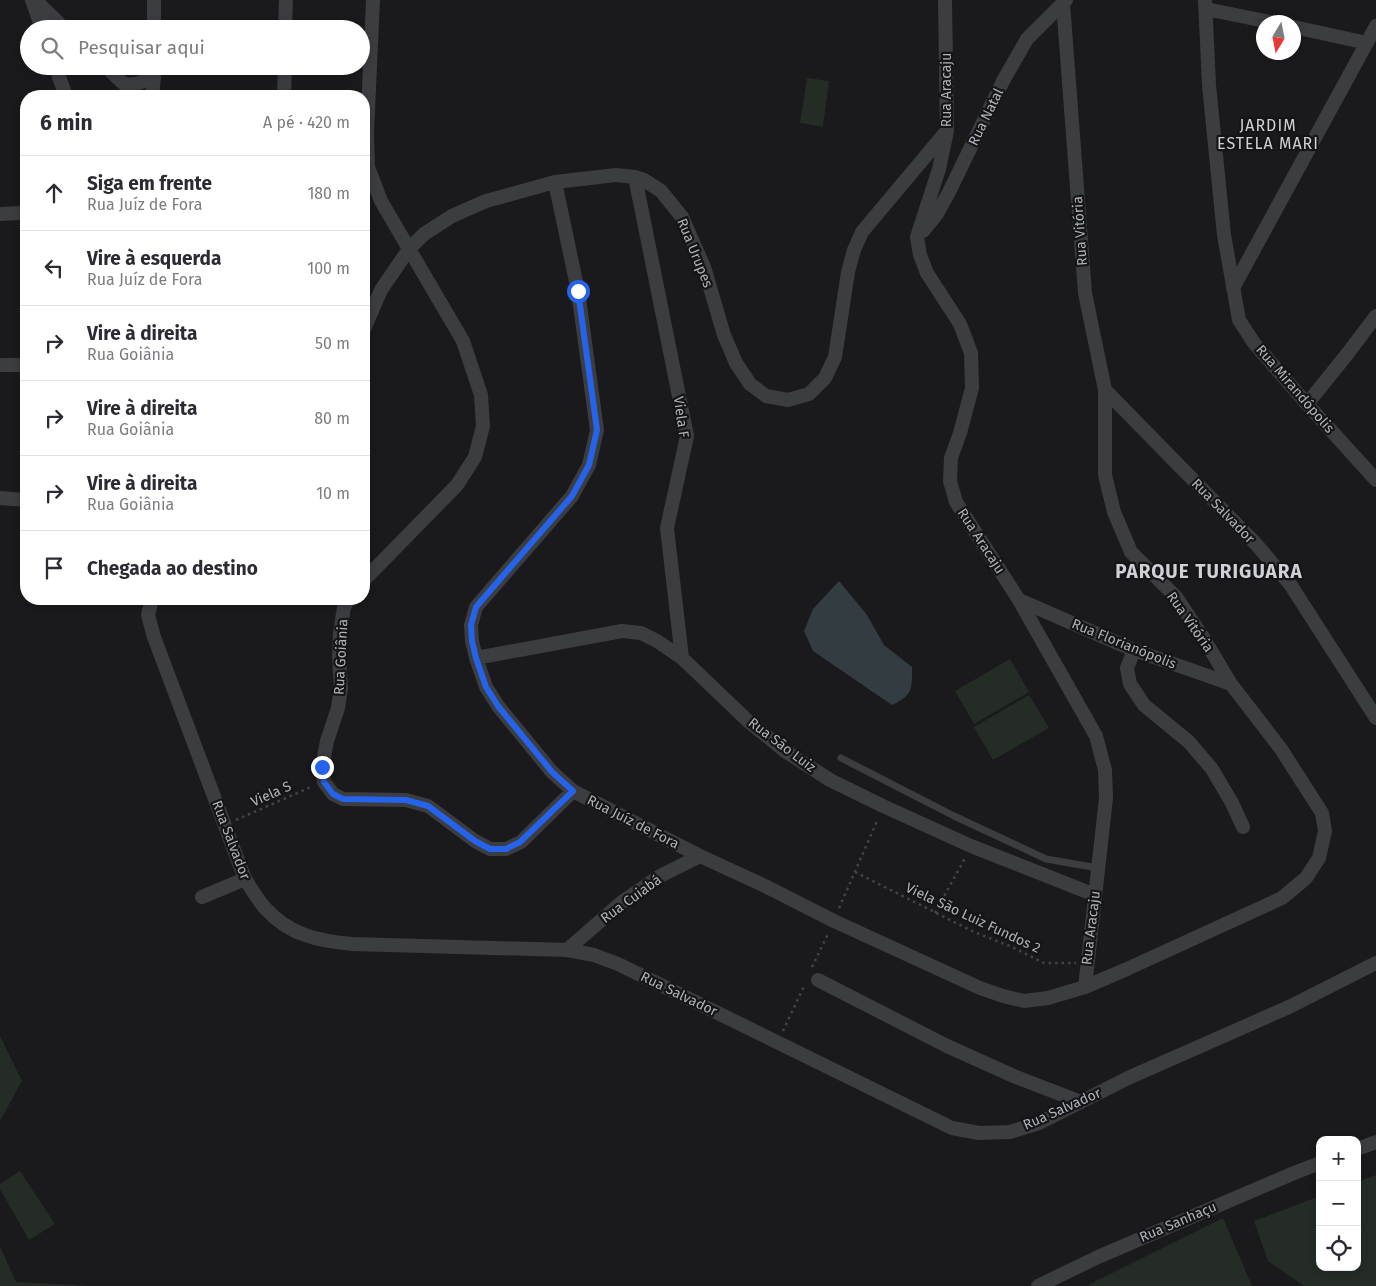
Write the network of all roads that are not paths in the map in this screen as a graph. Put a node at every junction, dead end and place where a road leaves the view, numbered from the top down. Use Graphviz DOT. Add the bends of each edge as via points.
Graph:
graph roads {
  1 [pos="33,0"];
  2 [pos="154,0"];
  3 [pos="286,0"];
  4 [pos="373,0"];
  5 [pos="945,0"];
  6 [pos="1065,1"];
  7 [pos="1205,4"];
  8 [pos="1256,18"];
  9 [pos="39,20"];
  10 [pos="55,20"];
  11 [pos="154,20"];
  12 [pos="285,20"];
  13 [pos="1376,26"];
  14 [pos="1301,29"];
  15 [pos="1367,43"];
  16 [pos="370,66"];
  17 [pos="58,75"];
  18 [pos="114,75"];
  19 [pos="150,75"];
  20 [pos="154,75"];
  21 [pos="284,75"];
  22 [pos="370,75"];
  23 [pos="124,84"];
  24 [pos="64,90"];
  25 [pos="130,90"];
  26 [pos="152,90"];
  27 [pos="284,90"];
  28 [pos="369,90"];
  29 [pos="947,131"];
  30 [pos="370,173"];
  31 [pos="635,177"];
  32 [pos="555,182"];
  33 [pos="20,212"];
  34 [pos="0,214"];
  35 [pos="917,237"];
  36 [pos="409,249"];
  37 [pos="1233,288"];
  38 [pos="370,315"];
  39 [pos="1376,316"];
  40 [pos="0,365"];
  41 [pos="20,365"];
  42 [pos="1105,390"];
  43 [pos="1307,404"];
  44 [pos="1376,480"];
  45 [pos="0,498"];
  46 [pos="20,500"];
  47 [pos="370,574"];
  48 [pos="1019,600"];
  49 [pos="150,605"];
  50 [pos="345,605"];
  51 [pos="1134,650"];
  52 [pos="476,658"];
  53 [pos="682,658"];
  54 [pos="1231,684"];
  55 [pos="1376,718"];
  56 [pos="842,758"];
  57 [pos="573,791"];
  58 [pos="1243,827"];
  59 [pos="700,856"];
  60 [pos="1098,868"];
  61 [pos="245,879"];
  62 [pos="1095,895"];
  63 [pos="202,897"];
  64 [pos="567,950"];
  65 [pos="1376,964"];
  66 [pos="818,980"];
  67 [pos="1085,987"];
  68 [pos="1048,998"];
  69 [pos="1081,1102"];
  70 [pos="1376,1142"];
  71 [pos="1361,1148"];
  72 [pos="1316,1165"];
  73 [pos="1038,1286"];
  1 -- 9 [label="street"];
  1 -- 10 [label="street"];
  2 -- 11 [label="street"];
  3 -- 12 [label="street"];
  4 -- 16 [label="street"];
  5 -- 29 [label="street, Rua Aracaju"];
  6 -- 35 [label="street, Rua Natal" via="1027,39 937,214"];
  6 -- 42 [label="street, Rua Vitória" via="1085,293"];
  7 -- 8 [label="street"];
  7 -- 37 [label="street, Rua Mirandópolis" via="1211,105 1224,235"];
  13 -- 15 [label="street"];
  14 -- 15 [label="street"];
  15 -- 37 [label="street"];
  17 -- 24 [label="street"];
  18 -- 23 [label="street"];
  19 -- 23 [label="street" via="135,86"];
  20 -- 26 [label="street"];
  21 -- 27 [label="street"];
  22 -- 28 [label="street"];
  23 -- 25 [label="street"];
  29 -- 31 [label="street, Rua Urupes" via="862,232 848,272 835,357 825,378 809,394 788,400 766,396 750,384 736,363 724,335 704,268 682,217 661,191"];
  29 -- 35 [label="street, Rua Aracaju" via="939,169"];
  30 -- 36 [label="street" via="381,201"];
  31 -- 32 [label="street, Rua Urupes" via="616,175"];
  31 -- 53 [label="street, Viela F" via="687,436 667,528"];
  32 -- 36 [label="street, Rua Urupes" via="486,201 452,216 424,234"];
  32 -- 52 [label="street, Rua Juíz de Fora" via="578,291 597,430 589,465 572,496 476,607 471,625"];
  33 -- 34 [label="street"];
  35 -- 48 [label="street, Rua Aracaju" via="927,273 960,324 971,354 972,388 951,458 950,481 956,502"];
  36 -- 38 [label="street, Rua Urupes" via="381,290"];
  36 -- 47 [label="street" via="463,341 481,394 484,426 475,457 458,485"];
  37 -- 43 [label="street, Rua Mirandópolis" via="1240,320 1254,343"];
  39 -- 43 [label="street"];
  40 -- 41 [label="street"];
  42 -- 54 [label="street, Rua Vitória" via="1105,475 1114,512 1132,552 1176,597"];
  42 -- 55 [label="street, Rua Salvador" via="1256,544 1290,584"];
  43 -- 44 [label="street, Rua Mirandópolis"];
  45 -- 46 [label="street"];
  48 -- 51 [label="street, Rua Florianópolis"];
  48 -- 60 [label="street, Rua Aracaju" via="1096,736 1105,770 1106,798"];
  49 -- 61 [label="street, Rua Salvador" via="148,615 154,637"];
  50 -- 57 [label="street, Rua Goiânia" via="340,633 341,688 322,767 324,782 333,794 343,799 406,800 428,806 475,841 490,849 506,849 520,842"];
  51 -- 54 [label="street, Rua Florianópolis"];
  51 -- 58 [label="street" via="1127,668 1130,684 1144,705 1189,742 1212,770"];
  52 -- 53 [label="street, Rua São Luiz" via="622,631 641,633"];
  52 -- 57 [label="street, Rua Juíz de Fora" via="486,687 498,706 552,772"];
  53 -- 62 [label="street, Rua São Luiz" via="756,727 822,775 971,846"];
  54 -- 67 [label="street, Rua Vitória" via="1281,748 1322,813 1325,832 1319,858 1306,878 1282,898"];
  56 -- 60 [label="lane" via="1046,859"];
  57 -- 59 [label="street, Rua Juíz de Fora"];
  59 -- 64 [label="street, Rua Cuiabá" via="660,876 622,902"];
  59 -- 68 [label="street, Rua Juíz de Fora" via="980,988 1024,1001"];
  60 -- 62 [label="street, Rua Aracaju"];
  61 -- 63 [label="street"];
  61 -- 64 [label="street, Rua Salvador" via="265,908 283,925 304,936 331,942"];
  62 -- 67 [label="street, Rua Aracaju"];
  64 -- 69 [label="street, Rua Salvador" via="618,964 952,1128 979,1133 1010,1132 1039,1123"];
  65 -- 69 [label="street, Rua Salvador"];
  66 -- 69 [label="street" via="947,1046"];
  67 -- 68 [label="street, Rua Vitória"];
  70 -- 71 [label="street"];
  72 -- 73 [label="street, Rua Sanhaçu" via="1098,1257"];
}
